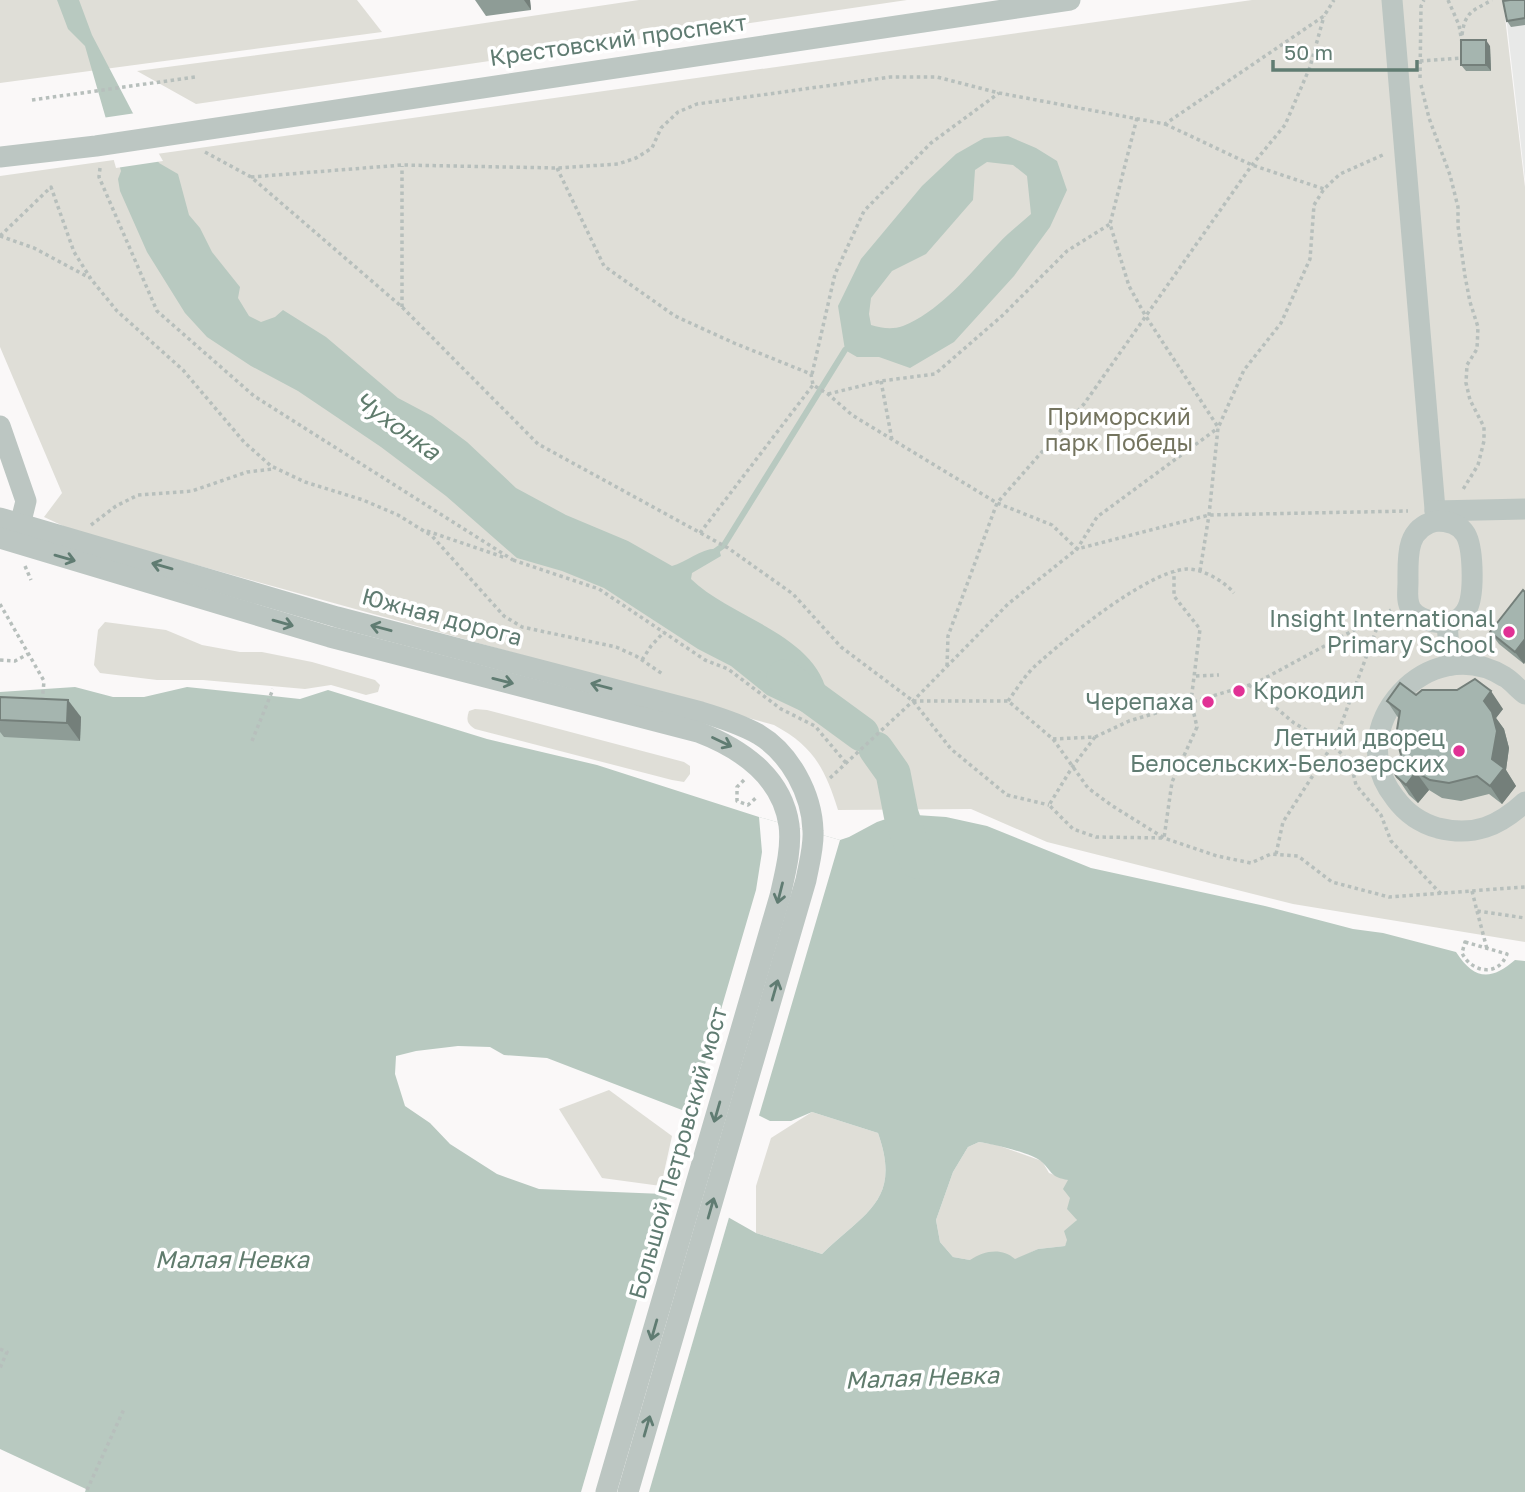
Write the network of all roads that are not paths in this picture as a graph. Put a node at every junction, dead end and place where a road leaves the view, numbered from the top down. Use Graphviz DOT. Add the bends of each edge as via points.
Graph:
graph roads {
  1 [pos="1070,0"];
  2 [pos="1392,0"];
  3 [pos="0,157"];
  4 [pos="0,426"];
  5 [pos="1525,509"];
  6 [pos="1438,514"];
  7 [pos="0,518"];
  8 [pos="12,535"];
  9 [pos="1447,622"];
  10 [pos="1450,666"];
  11 [pos="1525,694"];
  12 [pos="1525,802"];
  13 [pos="789,826"];
  14 [pos="813,833"];
  15 [pos="606,1492"];
  16 [pos="628,1492"];
  1 -- 3 [label="street, Крестовский проспект"];
  2 -- 6 [label="street"];
  4 -- 8 [label="street" via="26,501"];
  5 -- 6 [label="street"];
  6 -- 9 [label="street" via="1463,530 1471,545 1469,607"];
  6 -- 9 [label="street" via="1420,527 1410,542 1408,601 1411,610 1426,620"];
  7 -- 8 [label="street, Южная дорога"];
  8 -- 13 [label="street, Южная дорога, one-way" via="330,636 698,732 726,743 764,773 784,807"];
  14 -- 8 [label="street, Южная дорога, one-way" via="811,814 794,771 760,736 734,723 337,617 60,536"];
  9 -- 10 [label="street"];
  10 -- 11 [label="street" via="1478,666 1482,679 1504,676"];
  10 -- 12 [label="street" via="1427,682 1402,689 1386,711 1378,737 1379,764 1388,789 1405,811 1427,825 1454,832 1482,830 1507,818"];
  13 -- 15 [label="street, Большой Петровский мост, one-way" via="780,896"];
  16 -- 14 [label="street, Большой Петровский мост, one-way" via="801,902"];
}
